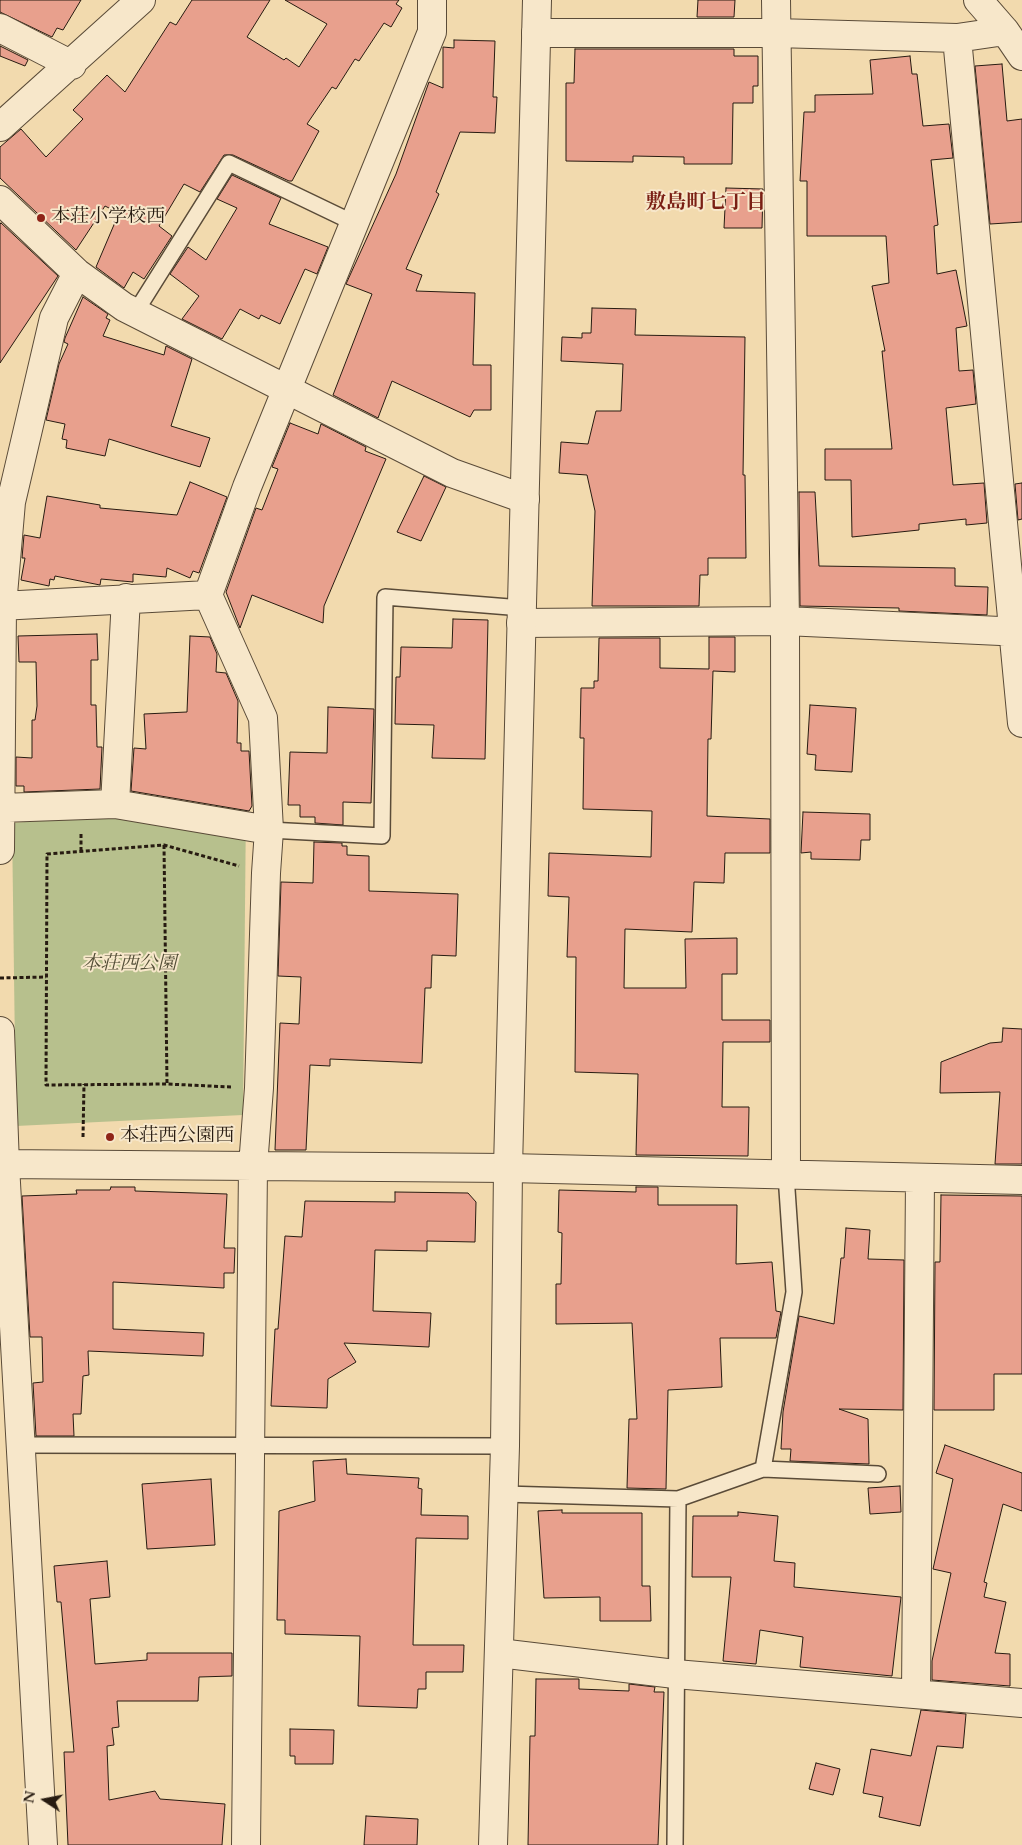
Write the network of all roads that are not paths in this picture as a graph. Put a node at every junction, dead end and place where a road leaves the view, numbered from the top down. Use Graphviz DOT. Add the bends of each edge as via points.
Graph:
graph roads {
  1 [pos="141,0"];
  2 [pos="432,0"];
  3 [pos="537,0"];
  4 [pos="776,0"];
  5 [pos="978,0"];
  6 [pos="0,28"];
  7 [pos="1005,31"];
  8 [pos="536,33"];
  9 [pos="775,33"];
  10 [pos="957,38"];
  11 [pos="1022,56"];
  12 [pos="72,64"];
  13 [pos="0,127"];
  14 [pos="0,200"];
  15 [pos="354,223"];
  16 [pos="77,274"];
  17 [pos="135,313"];
  18 [pos="286,391"];
  19 [pos="525,499"];
  20 [pos="5,501"];
  21 [pos="208,595"];
  22 [pos="126,598"];
  23 [pos="1,606"];
  24 [pos="522,615"];
  25 [pos="785,621"];
  26 [pos="1017,632"];
  27 [pos="1022,723"];
  28 [pos="114,804"];
  29 [pos="1,808"];
  30 [pos="269,830"];
  31 [pos="0,850"];
  32 [pos="0,1031"];
  33 [pos="3,1164"];
  34 [pos="253,1166"];
  35 [pos="508,1168"];
  36 [pos="786,1175"];
  37 [pos="920,1178"];
  38 [pos="1022,1180"];
  39 [pos="21,1445"];
  40 [pos="251,1446"];
  41 [pos="505,1446"];
  42 [pos="763,1469"];
  43 [pos="878,1474"];
  44 [pos="504,1494"];
  45 [pos="678,1499"];
  46 [pos="499,1653"];
  47 [pos="675,1674"];
  48 [pos="916,1694"];
  49 [pos="1022,1703"];
  50 [pos="44,1845"];
  51 [pos="246,1845"];
  52 [pos="493,1845"];
  53 [pos="675,1845"];
  1 -- 12 [label="street"];
  2 -- 15 [label="street" via="432,32"];
  3 -- 8 [label="street"];
  4 -- 9 [label="street"];
  5 -- 7 [label="street"];
  6 -- 12 [label="street"];
  7 -- 10 [label="street"];
  7 -- 11 [label="street"];
  8 -- 9 [label="street"];
  8 -- 19 [label="street"];
  9 -- 10 [label="street"];
  9 -- 25 [label="street"];
  10 -- 26 [label="street"];
  12 -- 13 [label="street"];
  14 -- 16 [label="street"];
  15 -- 17 [label="lane" via="229,163"];
  15 -- 18 [label="street"];
  16 -- 17 [label="street"];
  16 -- 20 [label="street" via="54,318"];
  17 -- 18 [label="street"];
  18 -- 19 [label="street" via="452,473"];
  18 -- 21 [label="street" via="246,487"];
  19 -- 24 [label="street"];
  20 -- 23 [label="street"];
  21 -- 22 [label="street"];
  21 -- 30 [label="street" via="262,718"];
  22 -- 23 [label="street"];
  22 -- 28 [label="street"];
  23 -- 29 [label="street"];
  24 -- 25 [label="street"];
  24 -- 30 [label="lane" via="385,597 382,836"];
  24 -- 35 [label="street"];
  25 -- 26 [label="street"];
  25 -- 36 [label="street"];
  26 -- 27 [label="street"];
  28 -- 29 [label="street"];
  28 -- 30 [label="street"];
  29 -- 31 [label="street"];
  30 -- 34 [label="street"];
  32 -- 33 [label="street"];
  33 -- 34 [label="street"];
  33 -- 39 [label="street"];
  34 -- 35 [label="street"];
  34 -- 40 [label="street"];
  35 -- 36 [label="street"];
  35 -- 41 [label="street"];
  36 -- 37 [label="street"];
  36 -- 42 [label="lane" via="794,1292"];
  37 -- 38 [label="street"];
  37 -- 48 [label="street"];
  39 -- 40 [label="lane"];
  39 -- 50 [label="street"];
  40 -- 41 [label="lane"];
  40 -- 51 [label="street"];
  41 -- 44 [label="street"];
  42 -- 43 [label="lane"];
  42 -- 45 [label="lane"];
  44 -- 45 [label="lane"];
  44 -- 46 [label="street"];
  45 -- 47 [label="lane"];
  46 -- 47 [label="street"];
  46 -- 52 [label="street"];
  47 -- 48 [label="street"];
  47 -- 53 [label="lane"];
  48 -- 49 [label="street"];
}
